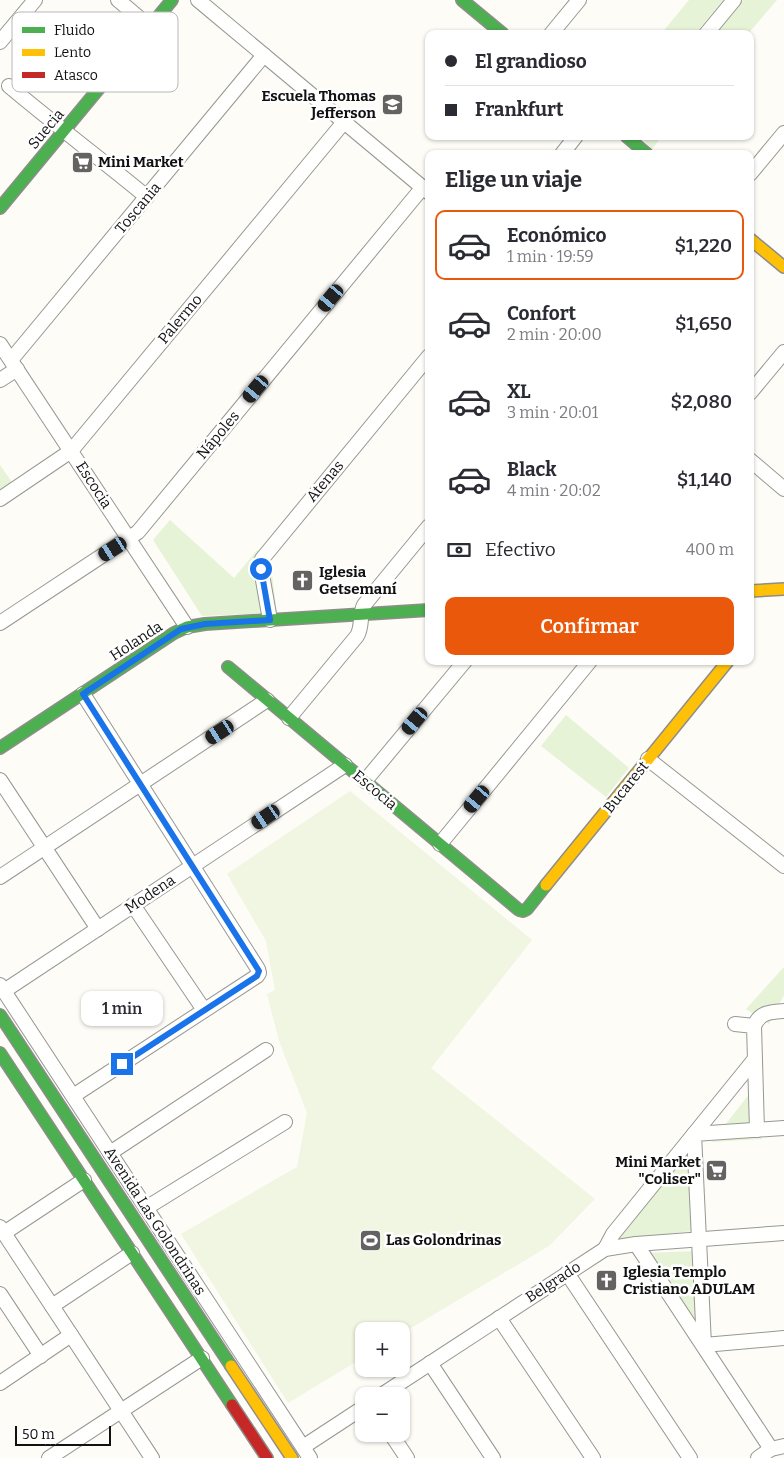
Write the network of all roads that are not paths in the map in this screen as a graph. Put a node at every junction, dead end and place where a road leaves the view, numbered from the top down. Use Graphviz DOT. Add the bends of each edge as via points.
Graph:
graph roads {
  1 [pos="35,0"];
  2 [pos="118,0"];
  3 [pos="172,0"];
  4 [pos="198,0"];
  5 [pos="462,0"];
  6 [pos="579,0"];
  7 [pos="734,0"];
  8 [pos="25,12"];
  9 [pos="133,12"];
  10 [pos="162,12"];
  11 [pos="12,28"];
  12 [pos="498,30"];
  13 [pos="554,30"];
  14 [pos="709,30"];
  15 [pos="0,42"];
  16 [pos="264,55"];
  17 [pos="9,86"];
  18 [pos="12,88"];
  19 [pos="16,92"];
  20 [pos="96,92"];
  21 [pos="344,122"];
  22 [pos="64,131"];
  23 [pos="784,133"];
  24 [pos="573,140"];
  25 [pos="631,140"];
  26 [pos="565,150"];
  27 [pos="642,150"];
  28 [pos="754,169"];
  29 [pos="425,189"];
  30 [pos="425,191"];
  31 [pos="146,197"];
  32 [pos="0,208"];
  33 [pos="754,242"];
  34 [pos="784,267"];
  35 [pos="0,344"];
  36 [pos="784,352"];
  37 [pos="425,361"];
  38 [pos="14,365"];
  39 [pos="0,380"];
  40 [pos="754,388"];
  41 [pos="71,451"];
  42 [pos="754,466"];
  43 [pos="784,489"];
  44 [pos="0,499"];
  45 [pos="425,531"];
  46 [pos="129,539"];
  47 [pos="784,589"];
  48 [pos="754,591"];
  49 [pos="425,610"];
  50 [pos="361,615"];
  51 [pos="270,620"];
  52 [pos="0,623"];
  53 [pos="187,627"];
  54 [pos="462,665"];
  55 [pos="587,665"];
  56 [pos="725,665"];
  57 [pos="228,667"];
  58 [pos="83,694"];
  59 [pos="267,700"];
  60 [pos="289,718"];
  61 [pos="0,748"];
  62 [pos="648,759"];
  63 [pos="345,765"];
  64 [pos="0,780"];
  65 [pos="365,781"];
  66 [pos="140,784"];
  67 [pos="440,844"];
  68 [pos="44,847"];
  69 [pos="192,866"];
  70 [pos="784,866"];
  71 [pos="0,877"];
  72 [pos="133,905"];
  73 [pos="523,911"];
  74 [pos="98,929"];
  75 [pos="2,988"];
  76 [pos="204,1010"];
  77 [pos="784,1011"];
  78 [pos="0,1015"];
  79 [pos="735,1024"];
  80 [pos="754,1026"];
  81 [pos="266,1050"];
  82 [pos="0,1052"];
  83 [pos="754,1060"];
  84 [pos="73,1096"];
  85 [pos="285,1122"];
  86 [pos="784,1128"];
  87 [pos="757,1130"];
  88 [pos="694,1134"];
  89 [pos="110,1153"];
  90 [pos="84,1180"];
  91 [pos="146,1208"];
  92 [pos="2,1230"];
  93 [pos="784,1233"];
  94 [pos="699,1240"];
  95 [pos="636,1244"];
  96 [pos="605,1249"];
  97 [pos="132,1253"];
  98 [pos="567,1273"];
  99 [pos="0,1294"];
  100 [pos="52,1306"];
  101 [pos="499,1318"];
  102 [pos="71,1335"];
  103 [pos="784,1338"];
  104 [pos="704,1345"];
  105 [pos="41,1356"];
  106 [pos="202,1358"];
  107 [pos="430,1363"];
  108 [pos="0,1383"];
  109 [pos="394,1387"];
  110 [pos="121,1411"];
  111 [pos="355,1414"];
  112 [pos="396,1442"];
  113 [pos="778,1447"];
  114 [pos="307,1453"];
  115 [pos="49,1458"];
  116 [pos="152,1458"];
  117 [pos="267,1458"];
  118 [pos="292,1458"];
  119 [pos="407,1458"];
  120 [pos="494,1458"];
  121 [pos="593,1458"];
  122 [pos="690,1458"];
  123 [pos="758,1458"];
  1 -- 8 [label="street"];
  2 -- 9 [label="street"];
  3 -- 10 [label="street, Suecia"];
  4 -- 16 [label="street"];
  5 -- 12 [label="street"];
  6 -- 13 [label="street"];
  7 -- 14 [label="street"];
  11 -- 15 [label="street"];
  16 -- 21 [label="street"];
  16 -- 31 [label="street, Toscania"];
  17 -- 18 [label="street"];
  19 -- 22 [label="street"];
  20 -- 22 [label="street, Suecia"];
  21 -- 29 [label="street"];
  21 -- 41 [label="street, Palermo"];
  22 -- 31 [label="street"];
  22 -- 32 [label="street, Suecia"];
  23 -- 28 [label="street"];
  24 -- 26 [label="street"];
  25 -- 27 [label="street"];
  30 -- 46 [label="street, Nápoles"];
  31 -- 38 [label="street, Toscania"];
  33 -- 34 [label="street"];
  35 -- 38 [label="street, Escocia"];
  36 -- 40 [label="street"];
  37 -- 51 [label="street, Atenas" via="264,555 261,569"];
  38 -- 39 [label="street, Toscania"];
  38 -- 41 [label="street, Escocia"];
  41 -- 44 [label="street, Palermo"];
  41 -- 46 [label="street, Escocia"];
  42 -- 43 [label="street"];
  45 -- 50 [label="street" via="368,600"];
  46 -- 52 [label="street, Nápoles"];
  46 -- 53 [label="street, Escocia"];
  47 -- 48 [label="street"];
  49 -- 50 [label="street, Holanda"];
  50 -- 51 [label="street, Holanda"];
  50 -- 60 [label="street" via="357,636"];
  51 -- 53 [label="street, Holanda"];
  53 -- 58 [label="street, Holanda"];
  54 -- 65 [label="street"];
  55 -- 67 [label="street"];
  56 -- 62 [label="street, Bucarest"];
  57 -- 59 [label="street, Escocia"];
  58 -- 61 [label="street, Holanda"];
  58 -- 66 [label="street"];
  59 -- 60 [label="street, Escocia"];
  59 -- 66 [label="street"];
  60 -- 63 [label="street, Escocia"];
  62 -- 70 [label="street"];
  62 -- 73 [label="street, Bucarest"];
  63 -- 65 [label="street, Escocia"];
  63 -- 69 [label="street, Modena"];
  64 -- 68 [label="street"];
  65 -- 67 [label="street, Escocia"];
  66 -- 68 [label="street"];
  66 -- 69 [label="street"];
  67 -- 73 [label="street, Escocia"];
  68 -- 71 [label="street"];
  68 -- 74 [label="street"];
  69 -- 72 [label="street, Modena"];
  69 -- 76 [label="street" via="259,973"];
  72 -- 74 [label="street, Modena"];
  72 -- 76 [label="street"];
  74 -- 75 [label="street, Modena"];
  75 -- 84 [label="street, Avenida Las Golondrinas"];
  76 -- 84 [label="street"];
  77 -- 80 [label="street" via="764,1014"];
  78 -- 118 [label="street, Avenida Las Golondrinas"];
  79 -- 80 [label="street"];
  80 -- 83 [label="street"];
  81 -- 89 [label="street"];
  82 -- 90 [label="street"];
  83 -- 87 [label="street"];
  83 -- 88 [label="street, Belgrado"];
  84 -- 89 [label="street, Avenida Las Golondrinas"];
  85 -- 91 [label="street"];
  86 -- 87 [label="street"];
  87 -- 88 [label="street"];
  88 -- 94 [label="street"];
  88 -- 96 [label="street, Belgrado"];
  89 -- 91 [label="street, Avenida Las Golondrinas"];
  90 -- 92 [label="street"];
  90 -- 97 [label="street"];
  91 -- 114 [label="street, Avenida Las Golondrinas"];
  92 -- 100 [label="street"];
  93 -- 94 [label="street"];
  94 -- 95 [label="street"];
  94 -- 104 [label="street"];
  95 -- 96 [label="street"];
  95 -- 104 [label="street"];
  96 -- 98 [label="street, Belgrado"];
  97 -- 100 [label="street"];
  97 -- 106 [label="street"];
  98 -- 101 [label="street, Belgrado"];
  98 -- 122 [label="street"];
  99 -- 105 [label="street"];
  100 -- 102 [label="street"];
  101 -- 107 [label="street, Belgrado"];
  101 -- 121 [label="street"];
  102 -- 105 [label="street"];
  102 -- 110 [label="street"];
  103 -- 104 [label="street"];
  104 -- 113 [label="street"];
  105 -- 108 [label="street"];
  106 -- 110 [label="street"];
  106 -- 117 [label="street"];
  107 -- 109 [label="street, Belgrado"];
  107 -- 120 [label="street"];
  110 -- 115 [label="street"];
  110 -- 116 [label="street"];
  111 -- 114 [label="street"];
  112 -- 119 [label="street"];
  113 -- 123 [label="street"];
}
